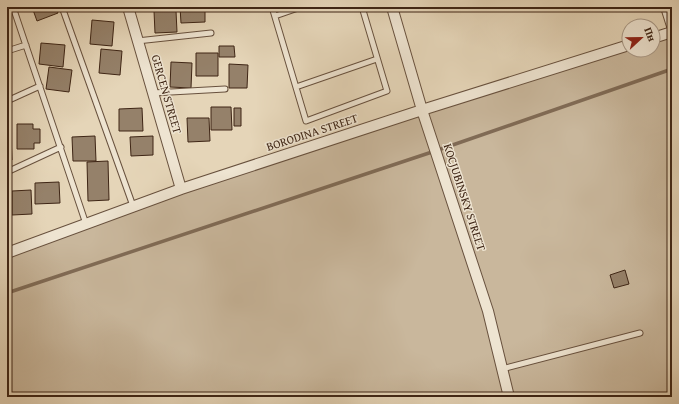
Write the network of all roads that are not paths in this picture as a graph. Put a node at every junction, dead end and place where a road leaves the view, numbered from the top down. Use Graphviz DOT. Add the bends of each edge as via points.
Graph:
graph roads {
  1 [pos="13,7"];
  2 [pos="62,7"];
  3 [pos="128,7"];
  4 [pos="272,7"];
  5 [pos="301,7"];
  6 [pos="362,7"];
  7 [pos="392,7"];
  8 [pos="666,7"];
  9 [pos="275,16"];
  10 [pos="672,26"];
  11 [pos="672,32"];
  12 [pos="211,33"];
  13 [pos="661,35"];
  14 [pos="137,41"];
  15 [pos="26,45"];
  16 [pos="621,48"];
  17 [pos="7,52"];
  18 [pos="377,59"];
  19 [pos="40,86"];
  20 [pos="296,87"];
  21 [pos="225,89"];
  22 [pos="153,93"];
  23 [pos="7,101"];
  24 [pos="422,110"];
  25 [pos="61,147"];
  26 [pos="7,172"];
  27 [pos="181,189"];
  28 [pos="132,206"];
  29 [pos="86,224"];
  30 [pos="7,253"];
  31 [pos="640,333"];
  32 [pos="502,369"];
  33 [pos="508,397"];
  1 -- 15 [label="lane"];
  2 -- 28 [label="lane"];
  3 -- 14 [label="street, GERCEN STREET"];
  4 -- 9 [label="lane"];
  5 -- 9 [label="lane"];
  6 -- 18 [label="lane"];
  7 -- 24 [label="street, KOCJUBINSKY STREET"];
  8 -- 10 [label="street"];
  9 -- 20 [label="lane"];
  11 -- 13 [label="street"];
  12 -- 14 [label="lane"];
  14 -- 22 [label="street, GERCEN STREET"];
  15 -- 17 [label="lane"];
  15 -- 19 [label="lane"];
  16 -- 24 [label="street, BORODINA STREET"];
  18 -- 20 [label="lane"];
  18 -- 20 [label="lane" via="387,91 306,121"];
  19 -- 23 [label="lane"];
  19 -- 25 [label="lane"];
  21 -- 22 [label="lane"];
  22 -- 27 [label="street, GERCEN STREET"];
  24 -- 27 [label="street, BORODINA STREET"];
  24 -- 32 [label="street, KOCJUBINSKY STREET" via="488,311"];
  25 -- 26 [label="lane"];
  25 -- 29 [label="lane"];
  27 -- 28 [label="street, BORODINA STREET"];
  28 -- 29 [label="street, BORODINA STREET"];
  29 -- 30 [label="street, BORODINA STREET"];
  31 -- 32 [label="lane"];
  32 -- 33 [label="street, KOCJUBINSKY STREET"];
}
